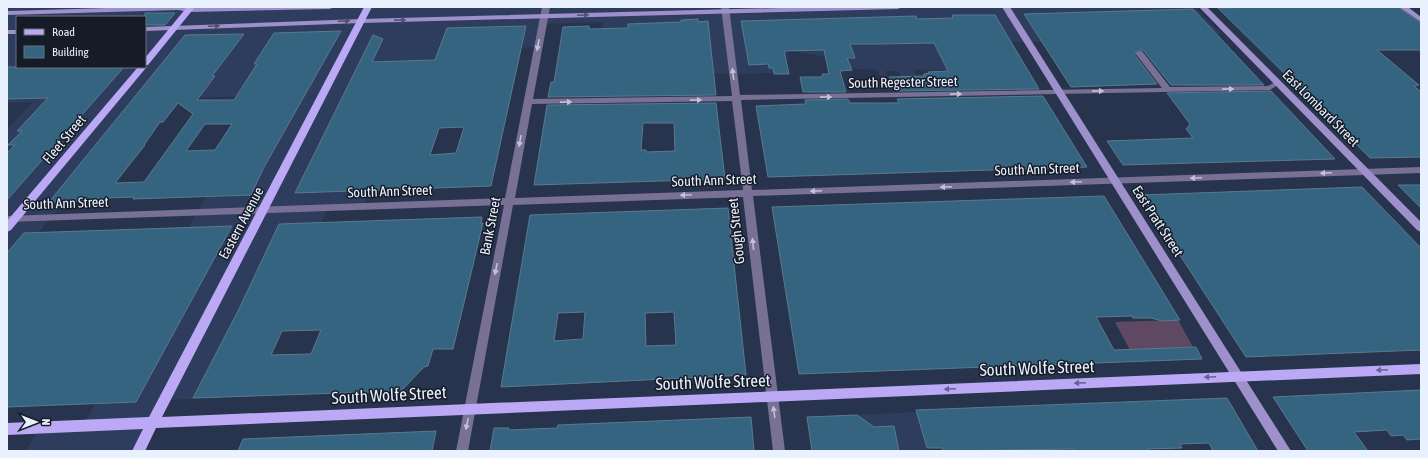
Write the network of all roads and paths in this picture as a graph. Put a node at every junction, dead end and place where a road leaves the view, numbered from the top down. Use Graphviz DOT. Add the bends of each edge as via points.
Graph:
graph roads {
  1 [pos="14,7"];
  2 [pos="330,7"];
  3 [pos="368,7"];
  4 [pos="546,7"];
  5 [pos="898,7"];
  6 [pos="1006,7"];
  7 [pos="1203,7"];
  8 [pos="1403,7"];
  9 [pos="190,8"];
  10 [pos="725,9"];
  11 [pos="7,13"];
  12 [pos="544,16"];
  13 [pos="1421,20"];
  14 [pos="361,21"];
  15 [pos="175,27"];
  16 [pos="146,29"];
  17 [pos="1139,53"];
  18 [pos="146,62"];
  19 [pos="141,68"];
  20 [pos="1277,83"];
  21 [pos="1168,90"];
  22 [pos="1060,92"];
  23 [pos="736,99"];
  24 [pos="527,102"];
  25 [pos="1421,170"];
  26 [pos="1365,171"];
  27 [pos="1115,181"];
  28 [pos="747,193"];
  29 [pos="510,201"];
  30 [pos="263,210"];
  31 [pos="11,219"];
  32 [pos="7,228"];
  33 [pos="1421,228"];
  34 [pos="1421,369"];
  35 [pos="1238,376"];
  36 [pos="772,396"];
  37 [pos="470,408"];
  38 [pos="153,422"];
  39 [pos="7,429"];
  40 [pos="138,451"];
  41 [pos="462,451"];
  42 [pos="779,451"];
  43 [pos="1285,451"];
  1 -- 11 [label="main road"];
  2 -- 9 [label="main road"];
  3 -- 14 [label="main road, Eastern Avenue"];
  4 -- 12 [label="street, Bank Street"];
  5 -- 10 [label="main road"];
  6 -- 22 [label="main road, East Pratt Street"];
  7 -- 20 [label="main road, East Lombard Street"];
  8 -- 13 [label="main road"];
  9 -- 11 [label="main road"];
  9 -- 15 [label="main road"];
  12 -- 10 [label="main road, one-way"];
  23 -- 10 [label="street, Gough Street, one-way"];
  14 -- 12 [label="main road, one-way"];
  12 -- 24 [label="street, Bank Street, one-way"];
  15 -- 14 [label="main road, one-way"];
  14 -- 30 [label="main road, Eastern Avenue"];
  15 -- 16 [label="main road"];
  15 -- 18 [label="main road"];
  17 -- 21 [label="street"];
  19 -- 31 [label="main road, Fleet Street"];
  21 -- 20 [label="street, South Regester Street, one-way" via="1270,88"];
  20 -- 26 [label="main road, East Lombard Street"];
  22 -- 21 [label="street, South Regester Street, one-way"];
  23 -- 22 [label="street, South Regester Street, one-way"];
  22 -- 27 [label="main road, East Pratt Street"];
  24 -- 23 [label="street, South Regester Street, one-way"];
  23 -- 28 [label="street, Gough Street"];
  24 -- 29 [label="street, Bank Street, one-way"];
  25 -- 26 [label="street, South Ann Street"];
  26 -- 27 [label="street, South Ann Street, one-way"];
  26 -- 33 [label="main road, East Lombard Street"];
  27 -- 28 [label="street, South Ann Street, one-way"];
  27 -- 35 [label="main road, East Pratt Street"];
  28 -- 29 [label="street, South Ann Street, one-way"];
  36 -- 28 [label="street, Gough Street, one-way"];
  29 -- 30 [label="street, South Ann Street"];
  29 -- 37 [label="street, Bank Street, one-way"];
  30 -- 31 [label="street, South Ann Street"];
  30 -- 38 [label="main road, Eastern Avenue"];
  31 -- 32 [label="main road, Fleet Street"];
  34 -- 35 [label="main road, South Wolfe Street, one-way"];
  35 -- 36 [label="main road, South Wolfe Street, one-way"];
  35 -- 43 [label="main road, East Pratt Street"];
  36 -- 37 [label="main road, South Wolfe Street"];
  42 -- 36 [label="street, Gough Street, one-way"];
  37 -- 38 [label="main road, South Wolfe Street"];
  37 -- 41 [label="street, Bank Street, one-way"];
  38 -- 39 [label="main road, South Wolfe Street"];
  38 -- 40 [label="main road, Eastern Avenue"];
}
